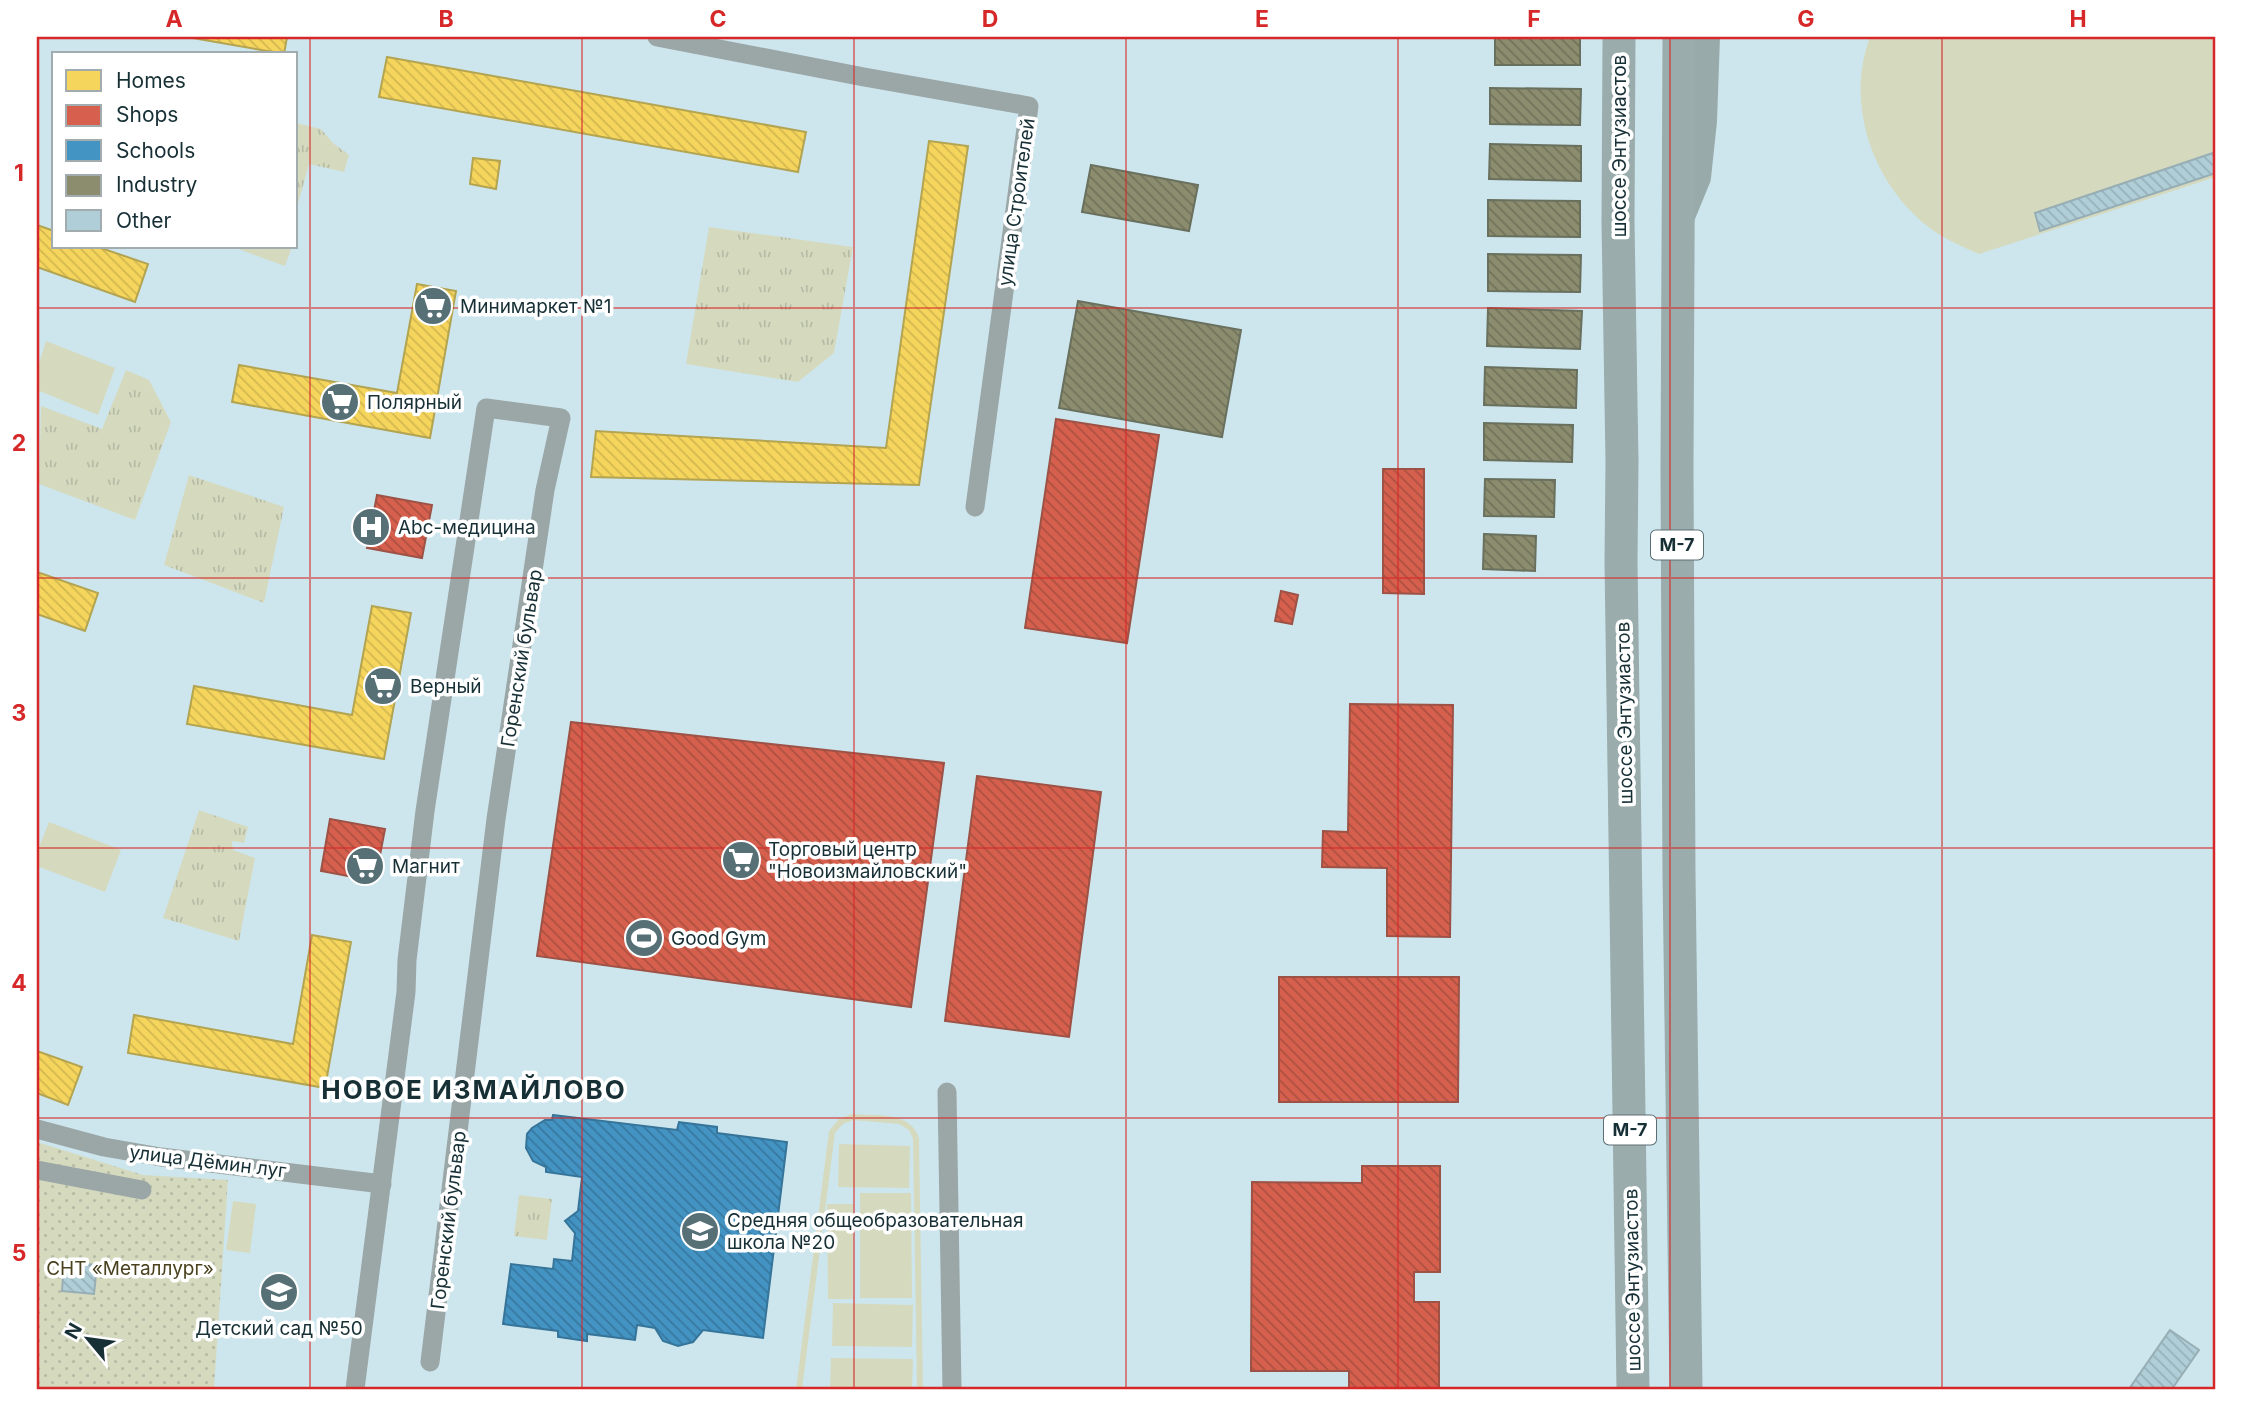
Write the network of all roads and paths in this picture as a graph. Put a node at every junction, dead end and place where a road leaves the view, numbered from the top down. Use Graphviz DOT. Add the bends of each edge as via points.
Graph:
graph roads {
  1 [pos="657,37"];
  2 [pos="1602,37"];
  3 [pos="1619,37"];
  4 [pos="1679,37"];
  5 [pos="1704,37"];
  6 [pos="1679,216"];
  7 [pos="1618,222"];
  8 [pos="975,507"];
  9 [pos="947,1092"];
  10 [pos="37,1129"];
  11 [pos="37,1170"];
  12 [pos="382,1184"];
  13 [pos="142,1190"];
  14 [pos="430,1362"];
  15 [pos="355,1389"];
  16 [pos="952,1389"];
  17 [pos="1633,1389"];
  18 [pos="1686,1389"];
  1 -- 8 [label="street, улица Строителей" via="1029,106"];
  2 -- 7 [label="main road"];
  3 -- 7 [label="highway, шоссе Энтузиастов / М-7"];
  4 -- 6 [label="highway, М-7"];
  5 -- 6 [label="main road" via="1695,177"];
  6 -- 18 [label="highway, М-7" via="1679,875"];
  7 -- 17 [label="highway, шоссе Энтузиастов / М-7"];
  9 -- 16 [label="street"];
  10 -- 12 [label="street, улица Дёмин луг" via="161,1157"];
  11 -- 13 [label="street"];
  12 -- 14 [label="street, Горенский бульвар" via="425,811 486,408 561,418 545,490 496,819"];
  12 -- 15 [label="street, Горенский бульвар"];
}
